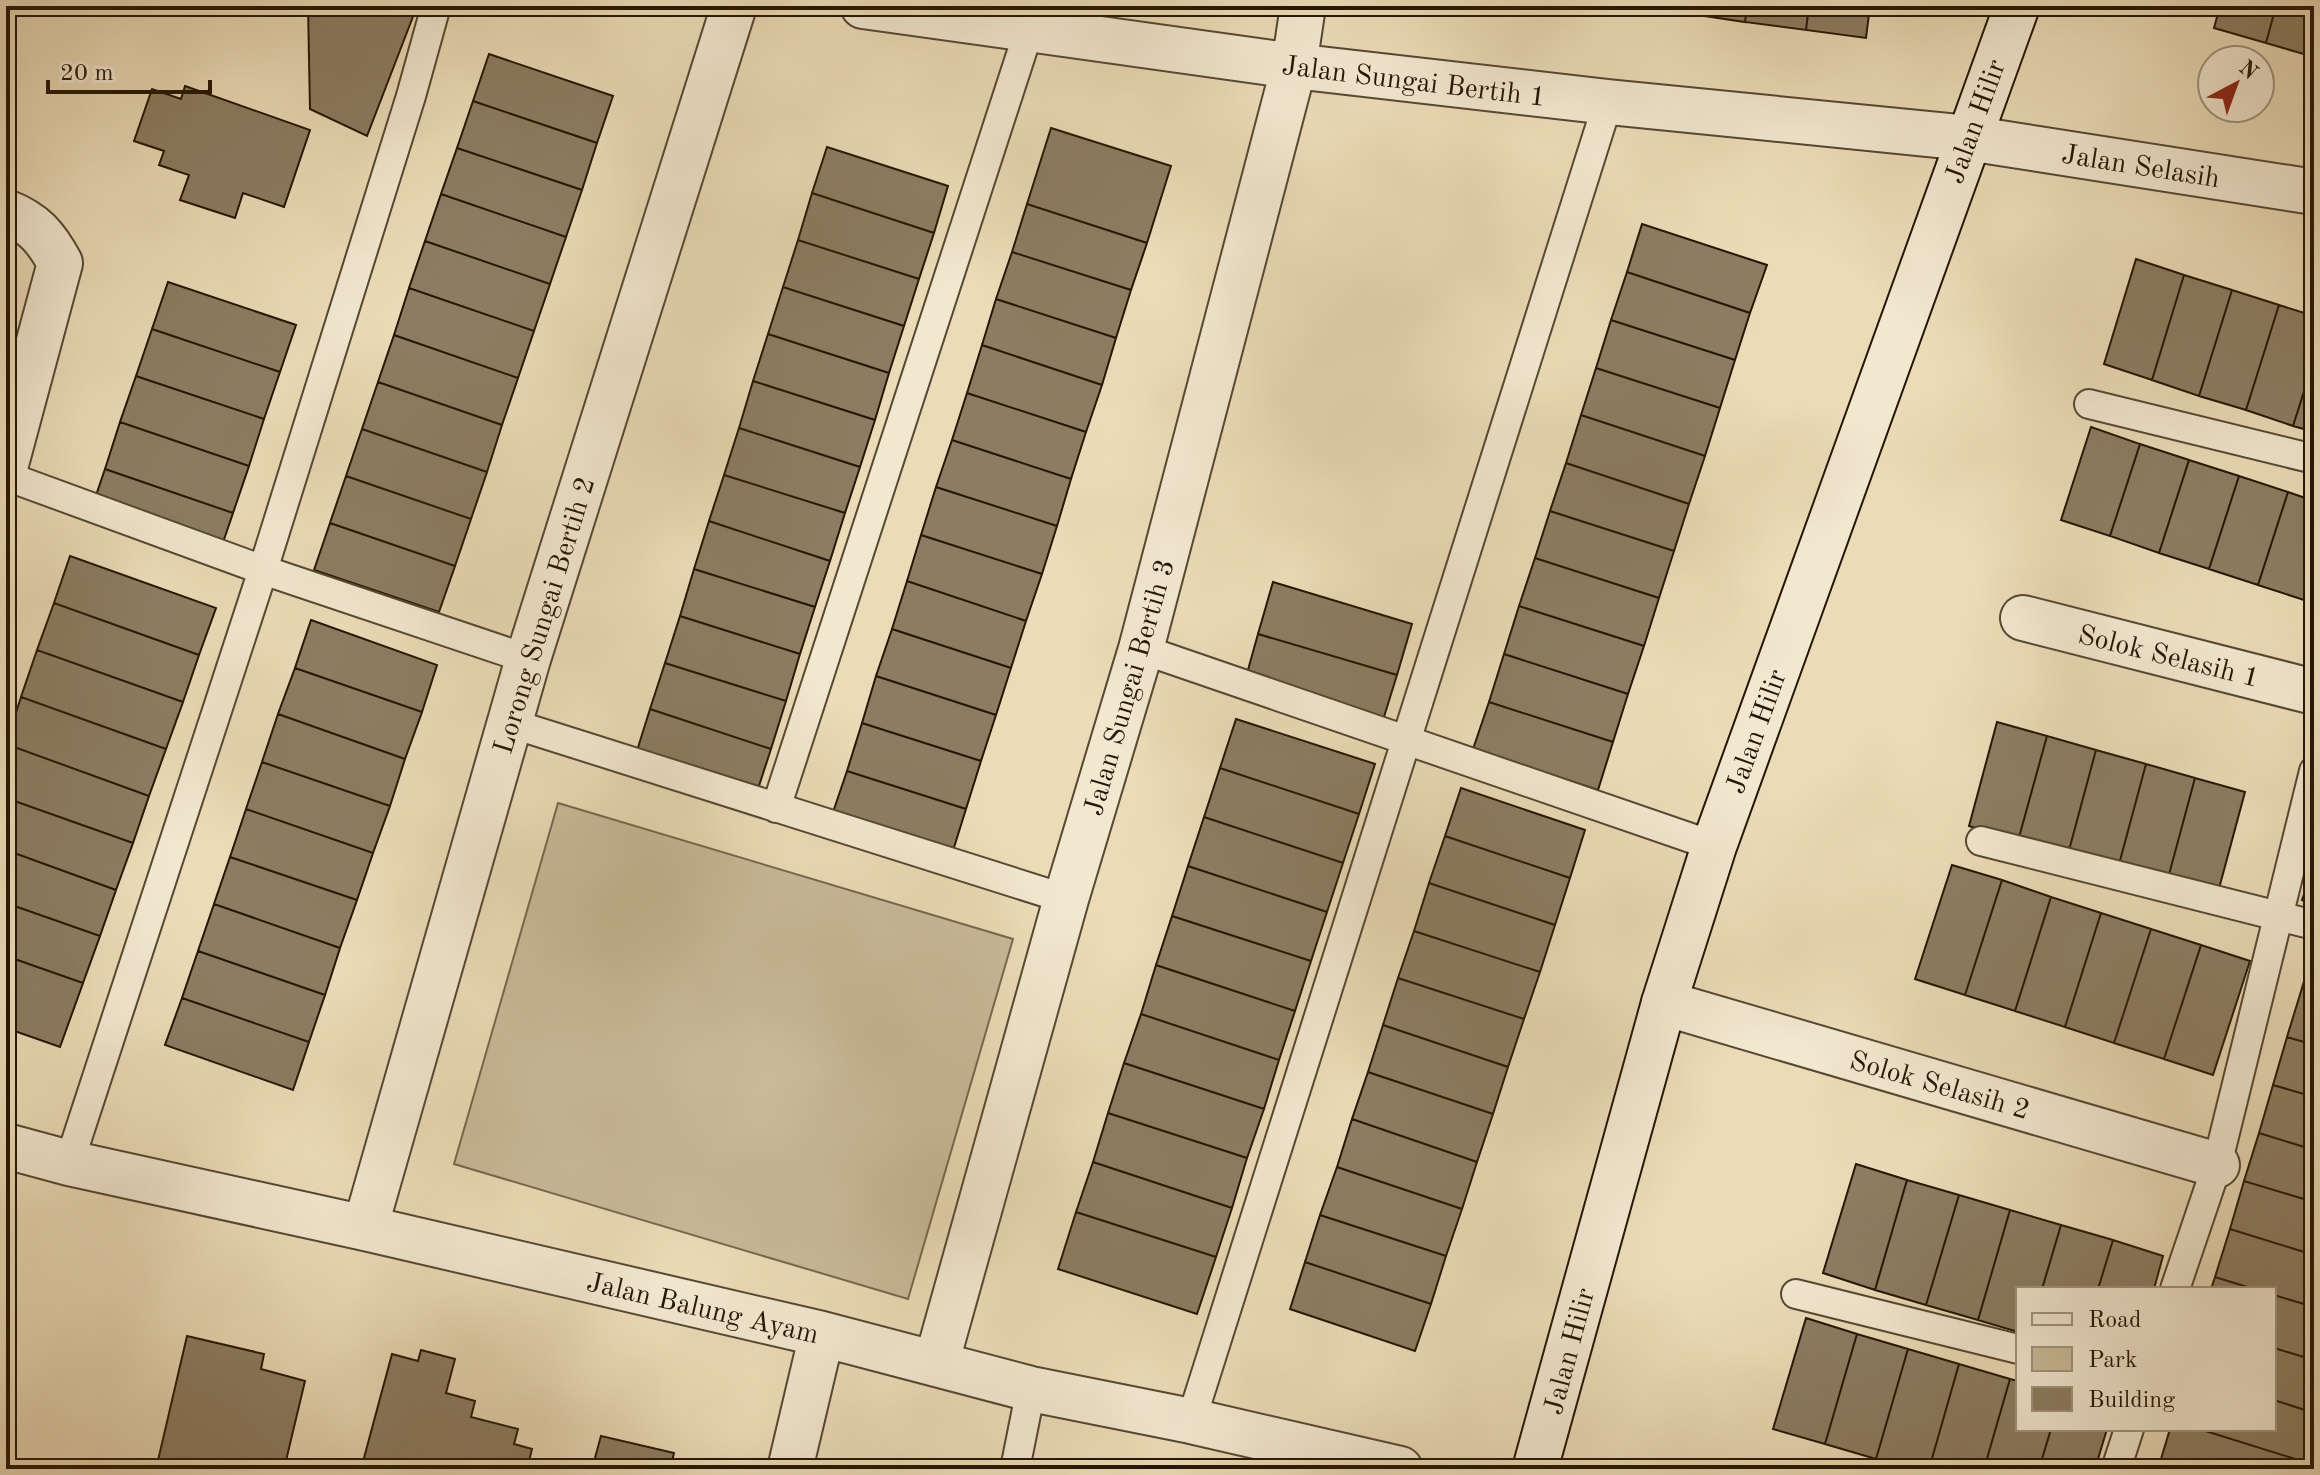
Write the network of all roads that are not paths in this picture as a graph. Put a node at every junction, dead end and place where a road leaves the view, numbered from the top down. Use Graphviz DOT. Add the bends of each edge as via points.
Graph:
graph roads {
  1 [pos="436,6"];
  2 [pos="734,6"];
  3 [pos="863,6"];
  4 [pos="1303,6"];
  5 [pos="2017,6"];
  6 [pos="1029,30"];
  7 [pos="1294,66"];
  8 [pos="1608,102"];
  9 [pos="1968,138"];
  10 [pos="2314,192"];
  11 [pos="6,212"];
  12 [pos="2089,404"];
  13 [pos="2314,459"];
  14 [pos="6,464"];
  15 [pos="6,476"];
  16 [pos="263,570"];
  17 [pos="2023,618"];
  18 [pos="1141,649"];
  19 [pos="528,659"];
  20 [pos="2314,692"];
  21 [pos="510,723"];
  22 [pos="1406,741"];
  23 [pos="2314,771"];
  24 [pos="776,808"];
  25 [pos="1981,841"];
  26 [pos="1714,846"];
  27 [pos="1066,899"];
  28 [pos="2279,916"];
  29 [pos="2314,925"];
  30 [pos="1664,1003"];
  31 [pos="6,1146"];
  32 [pos="69,1163"];
  33 [pos="2217,1165"];
  34 [pos="365,1228"];
  35 [pos="2176,1287"];
  36 [pos="1796,1294"];
  37 [pos="822,1334"];
  38 [pos="2016,1349"];
  39 [pos="936,1364"];
  40 [pos="1031,1389"];
  41 [pos="1191,1421"];
  42 [pos="2128,1431"];
  43 [pos="790,1469"];
  44 [pos="1015,1469"];
  45 [pos="1400,1469"];
  46 [pos="1535,1469"];
  47 [pos="2116,1469"];
  1 -- 16 [label="lane"];
  2 -- 19 [label="street, Lorong Sungai Bertih 2"];
  3 -- 6 [label="street, Jalan Sungai Bertih 1"];
  4 -- 7 [label="street, Jalan Sungai Bertih 3"];
  5 -- 9 [label="street, Jalan Hilir"];
  6 -- 7 [label="street, Jalan Sungai Bertih 1"];
  6 -- 24 [label="lane"];
  7 -- 8 [label="street, Jalan Sungai Bertih 1"];
  7 -- 18 [label="street, Jalan Sungai Bertih 3"];
  8 -- 9 [label="street, Jalan Sungai Bertih 1"];
  8 -- 22 [label="lane"];
  9 -- 10 [label="street, Jalan Selasih"];
  9 -- 26 [label="street, Jalan Hilir"];
  11 -- 14 [label="street" via="47,239 60,263"];
  12 -- 13 [label="lane"];
  15 -- 16 [label="lane"];
  16 -- 19 [label="lane"];
  16 -- 32 [label="lane"];
  17 -- 20 [label="street, Solok Selasih 1"];
  18 -- 22 [label="lane"];
  18 -- 27 [label="street, Jalan Sungai Bertih 3"];
  19 -- 21 [label="street, Lorong Sungai Bertih 2"];
  21 -- 24 [label="lane"];
  21 -- 34 [label="street, Lorong Sungai Bertih 2"];
  22 -- 26 [label="lane"];
  22 -- 41 [label="lane"];
  23 -- 28 [label="lane"];
  24 -- 27 [label="lane"];
  25 -- 28 [label="lane"];
  26 -- 30 [label="street, Jalan Hilir"];
  27 -- 39 [label="street, Jalan Sungai Bertih 3"];
  28 -- 29 [label="lane"];
  28 -- 33 [label="lane"];
  30 -- 33 [label="street, Solok Selasih 2"];
  30 -- 46 [label="street, Jalan Hilir"];
  31 -- 32 [label="street, Jalan Balung Ayam"];
  32 -- 34 [label="street, Jalan Balung Ayam"];
  33 -- 35 [label="lane"];
  34 -- 37 [label="street, Jalan Balung Ayam"];
  36 -- 38 [label="lane"];
  37 -- 39 [label="street, Jalan Balung Ayam"];
  37 -- 43 [label="street"];
  39 -- 40 [label="street, Jalan Balung Ayam"];
  40 -- 41 [label="street, Jalan Balung Ayam"];
  40 -- 44 [label="lane"];
  41 -- 45 [label="street, Jalan Balung Ayam"];
  42 -- 47 [label="lane"];
}
